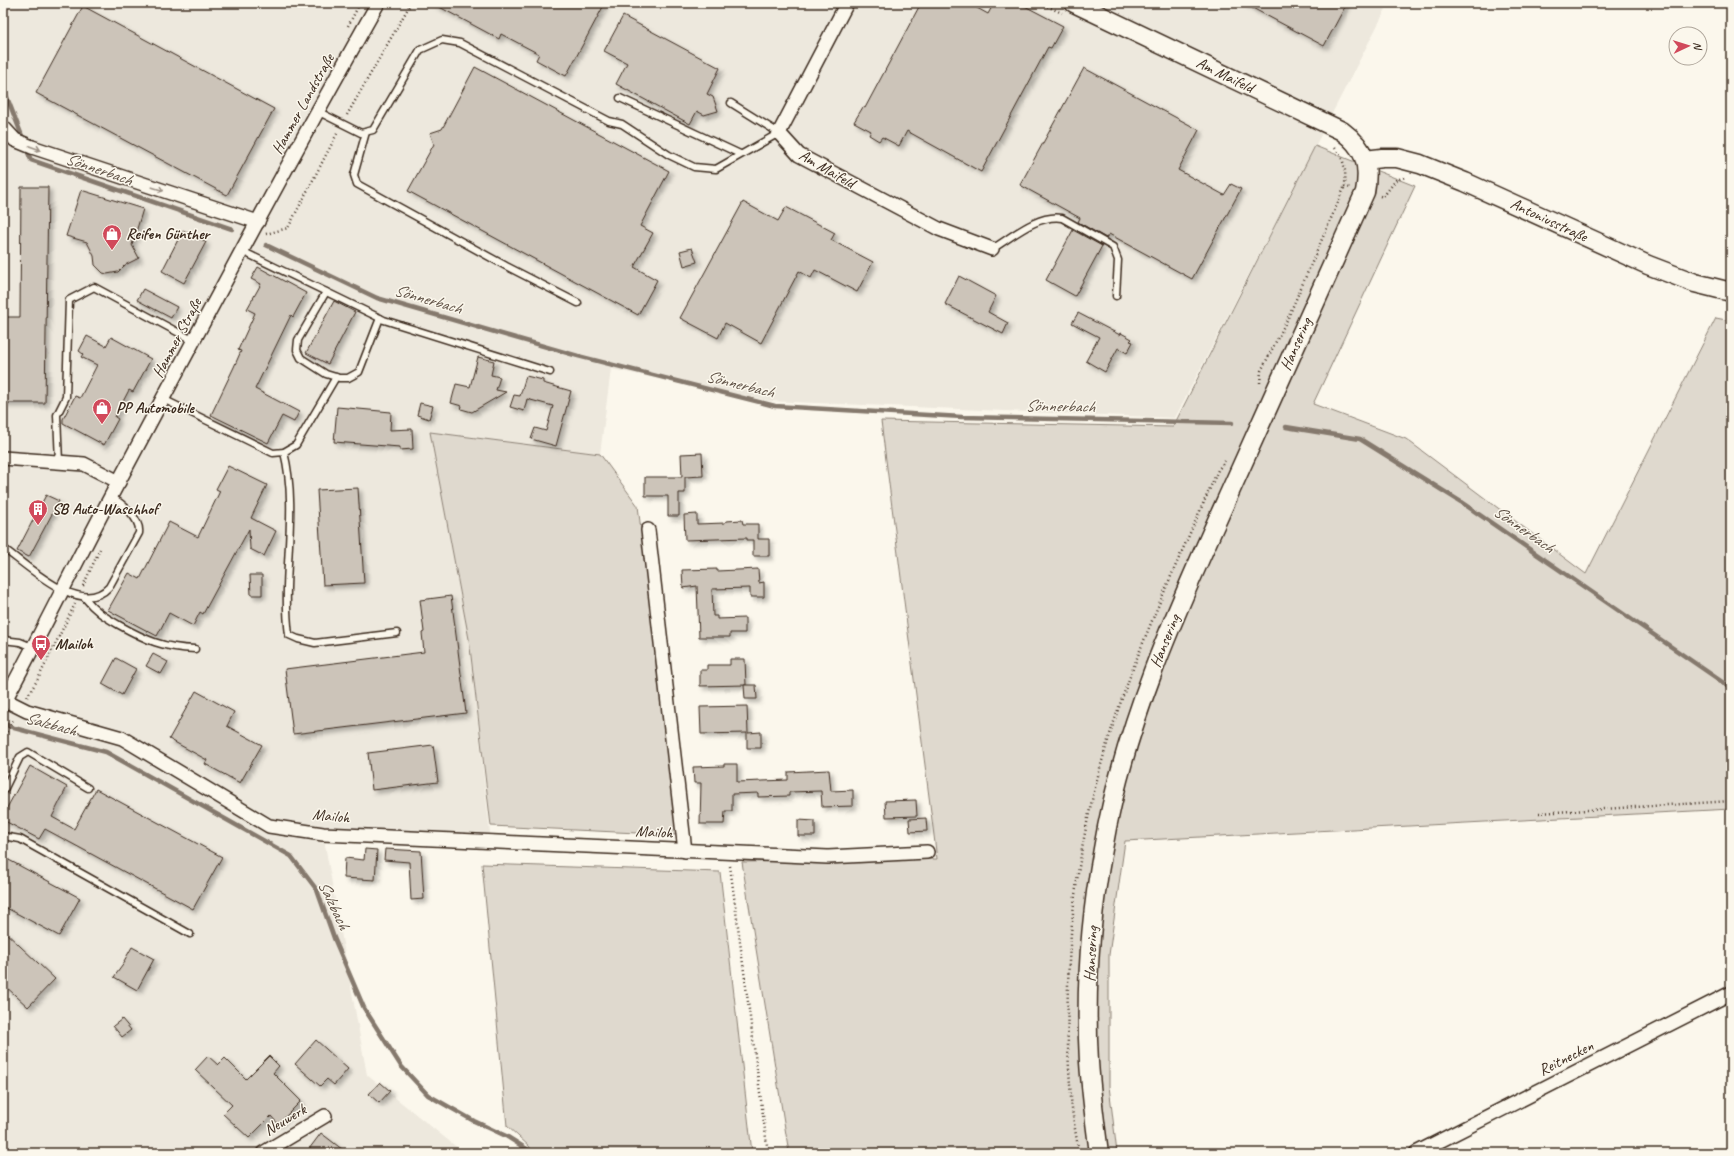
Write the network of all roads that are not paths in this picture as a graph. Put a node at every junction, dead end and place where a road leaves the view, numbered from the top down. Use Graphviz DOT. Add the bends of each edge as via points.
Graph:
graph roads {
  1 [pos="378,3"];
  2 [pos="847,3"];
  3 [pos="1074,3"];
  4 [pos="620,98"];
  5 [pos="730,103"];
  6 [pos="317,111"];
  7 [pos="3,127"];
  8 [pos="366,132"];
  9 [pos="779,133"];
  10 [pos="740,154"];
  11 [pos="1365,160"];
  12 [pos="258,222"];
  13 [pos="992,249"];
  14 [pos="247,253"];
  15 [pos="326,292"];
  16 [pos="1731,292"];
  17 [pos="1116,296"];
  18 [pos="578,303"];
  19 [pos="380,318"];
  20 [pos="194,341"];
  21 [pos="550,372"];
  22 [pos="336,377"];
  23 [pos="163,399"];
  24 [pos="284,452"];
  25 [pos="3,458"];
  26 [pos="59,462"];
  27 [pos="119,482"];
  28 [pos="111,497"];
  29 [pos="648,530"];
  30 [pos="3,548"];
  31 [pos="62,590"];
  32 [pos="85,598"];
  33 [pos="397,633"];
  34 [pos="3,640"];
  35 [pos="32,647"];
  36 [pos="195,649"];
  37 [pos="4,701"];
  38 [pos="88,788"];
  39 [pos="3,792"];
  40 [pos="3,836"];
  41 [pos="685,851"];
  42 [pos="927,852"];
  43 [pos="190,934"];
  44 [pos="1731,993"];
  45 [pos="325,1116"];
  46 [pos="263,1153"];
  47 [pos="1099,1153"];
  48 [pos="1416,1153"];
  1 -- 6 [label="street, Hammer Landstraße"];
  2 -- 9 [label="street"];
  3 -- 11 [label="street, Am Maifeld" via="1342,131 1356,144"];
  4 -- 10 [label="lane"];
  5 -- 9 [label="lane"];
  6 -- 8 [label="lane" via="361,133"];
  6 -- 12 [label="street, Hammer Landstraße"];
  7 -- 12 [label="street, one-way" via="15,140 32,147"];
  8 -- 10 [label="lane" via="373,130 420,50 442,40 460,43 609,121 622,124 669,155 694,167 716,169"];
  8 -- 18 [label="lane" via="354,175 357,184"];
  9 -- 10 [label="lane"];
  9 -- 13 [label="street, Am Maifeld" via="799,155 939,229"];
  11 -- 16 [label="street, Antoniusstraße" via="1397,158 1420,164 1648,265 1695,283"];
  11 -- 47 [label="street, Hansering" via="1365,192 1185,592 1136,718 1116,787 1095,901 1089,971 1089,1063"];
  12 -- 14 [label="street, Hammer Straße"];
  13 -- 17 [label="lane" via="1034,224 1053,216 1062,218 1113,247 1118,260"];
  14 -- 15 [label="lane"];
  14 -- 20 [label="street, Hammer Straße"];
  15 -- 19 [label="lane"];
  15 -- 22 [label="lane" via="298,340 297,350 301,358 326,374"];
  19 -- 21 [label="lane"];
  19 -- 22 [label="lane" via="359,372 348,378"];
  20 -- 23 [label="street, Hammer Straße"];
  20 -- 26 [label="lane" via="94,288 69,300 66,397 57,415"];
  22 -- 24 [label="lane" via="296,445"];
  23 -- 24 [label="lane" via="273,453"];
  23 -- 27 [label="street, Hammer Straße"];
  24 -- 33 [label="lane" via="291,497 286,590 289,635 315,643"];
  25 -- 26 [label="street"];
  26 -- 27 [label="street" via="84,464"];
  27 -- 28 [label="street, Hammer Straße"];
  28 -- 31 [label="street, Hammer Straße"];
  28 -- 32 [label="lane" via="120,502 136,521 139,533 109,586 100,594"];
  29 -- 41 [label="street, Mailoh"];
  30 -- 31 [label="lane" via="44,580"];
  31 -- 32 [label="lane"];
  31 -- 35 [label="street, Hammer Straße"];
  32 -- 36 [label="lane" via="92,608 144,639 170,647"];
  34 -- 35 [label="lane" via="20,642"];
  35 -- 37 [label="street, Hammer Straße"];
  37 -- 41 [label="street, Mailoh" via="18,712 27,711 122,738 269,826 323,834"];
  38 -- 39 [label="lane" via="28,752 20,757"];
  40 -- 43 [label="lane" via="20,839"];
  41 -- 42 [label="street, Mailoh" via="828,857"];
  44 -- 48 [label="street, Reitnecken"];
  45 -- 46 [label="street, Neuwerk"];
}
